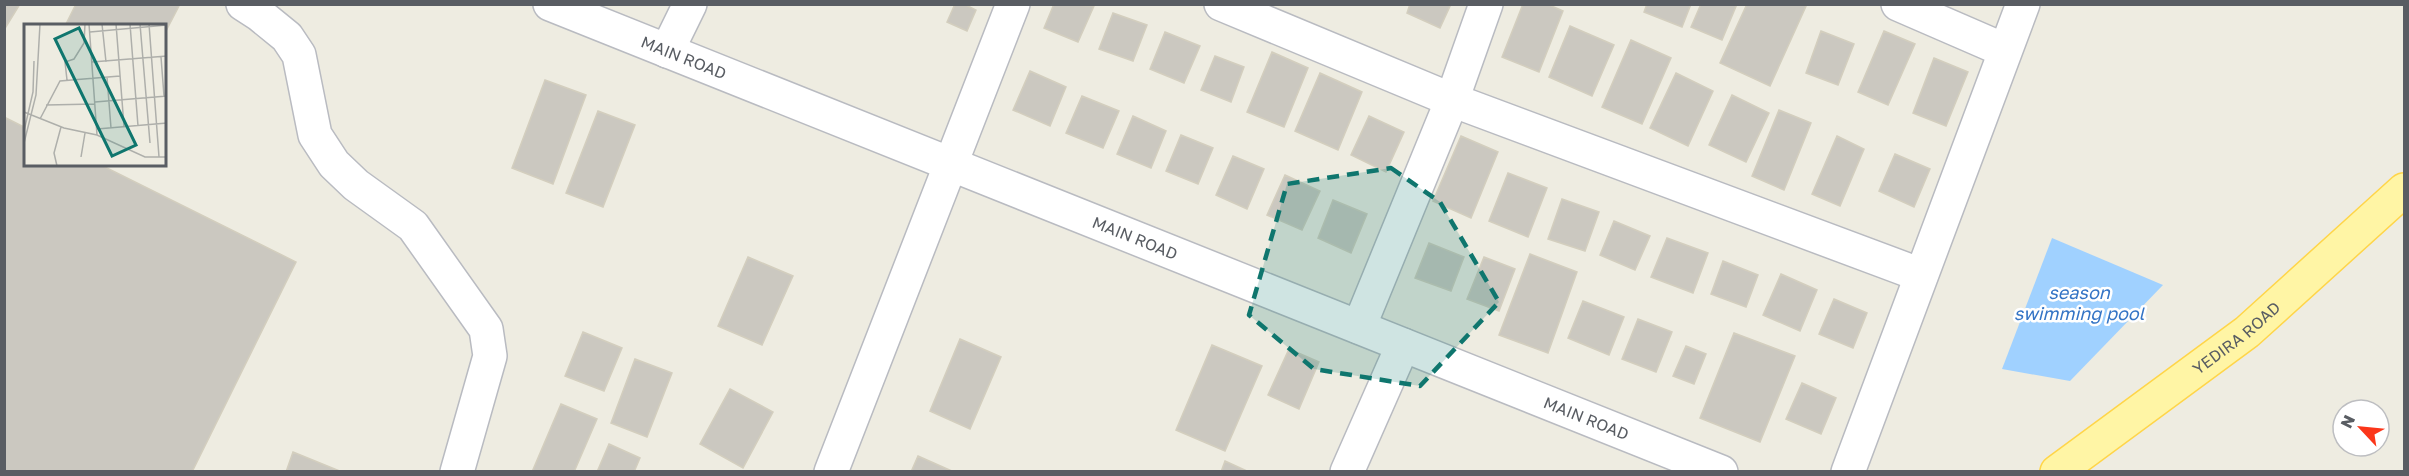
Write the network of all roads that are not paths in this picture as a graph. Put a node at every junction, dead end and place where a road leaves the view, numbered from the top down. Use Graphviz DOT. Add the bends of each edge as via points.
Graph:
graph roads {
  1 [pos="243,4"];
  2 [pos="550,4"];
  3 [pos="690,4"];
  4 [pos="1013,4"];
  5 [pos="1221,4"];
  6 [pos="1486,4"];
  7 [pos="1898,4"];
  8 [pos="2023,4"];
  9 [pos="2004,50"];
  10 [pos="667,51"];
  11 [pos="1452,100"];
  12 [pos="949,164"];
  13 [pos="2404,190"];
  14 [pos="1921,275"];
  15 [pos="1359,327"];
  16 [pos="1403,345"];
  17 [pos="457,471"];
  18 [pos="831,471"];
  19 [pos="1347,471"];
  20 [pos="1721,471"];
  21 [pos="1848,471"];
  22 [pos="2057,471"];
  1 -- 17 [label="street" via="286,37 299,55 315,135 334,164 413,226 486,329 490,356"];
  2 -- 10 [label="street, MAIN ROAD"];
  3 -- 10 [label="street"];
  4 -- 12 [label="street"];
  5 -- 11 [label="street"];
  6 -- 11 [label="street"];
  7 -- 9 [label="street"];
  8 -- 9 [label="street"];
  9 -- 14 [label="street"];
  10 -- 12 [label="street, MAIN ROAD"];
  11 -- 14 [label="street"];
  11 -- 15 [label="street"];
  12 -- 15 [label="street, MAIN ROAD"];
  12 -- 18 [label="street"];
  13 -- 22 [label="main road, YEDIRA ROAD" via="2247,332"];
  14 -- 21 [label="street"];
  15 -- 16 [label="street, MAIN ROAD"];
  16 -- 19 [label="street"];
  16 -- 20 [label="street, MAIN ROAD"];
}
